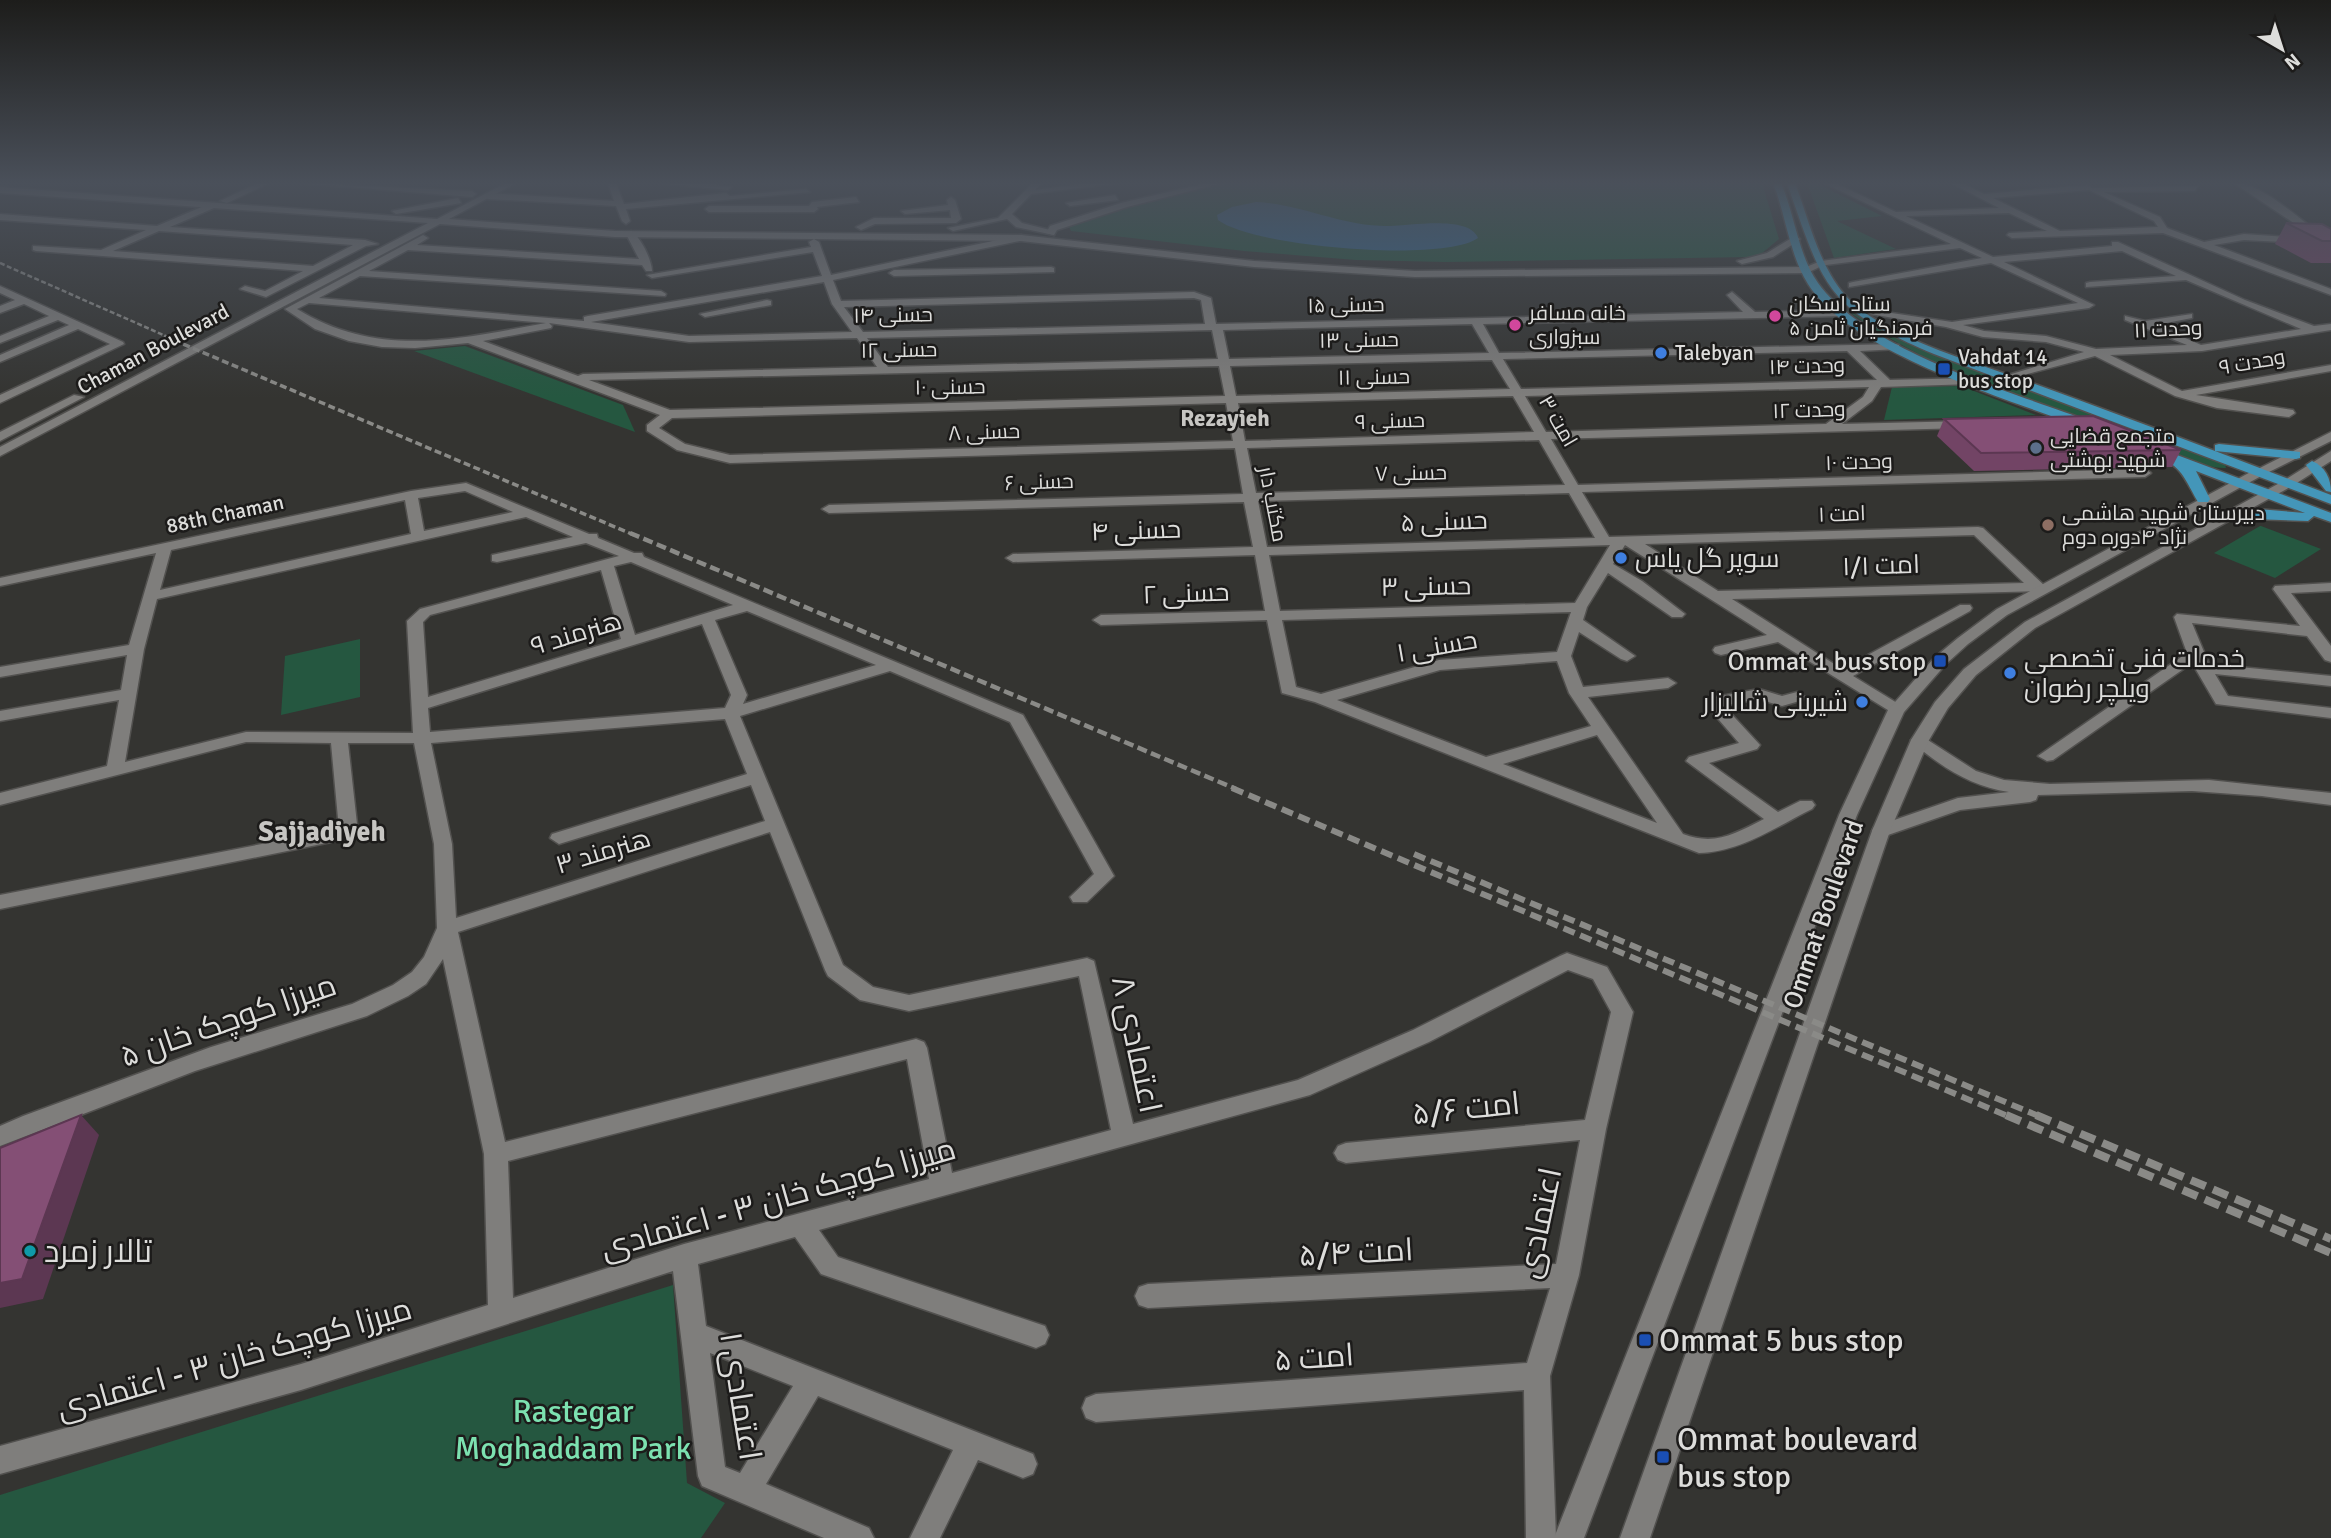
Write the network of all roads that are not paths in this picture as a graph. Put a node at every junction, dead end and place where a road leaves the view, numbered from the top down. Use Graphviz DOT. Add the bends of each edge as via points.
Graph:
graph roads {
  1 [pos="126,255"];
  2 [pos="346,255"];
  3 [pos="348,255"];
  4 [pos="382,255"];
  5 [pos="393,255"];
  6 [pos="531,255"];
  7 [pos="642,255"];
  8 [pos="766,255"];
  9 [pos="818,255"];
  10 [pos="937,255"];
  11 [pos="1172,255"];
  12 [pos="1240,255"];
  13 [pos="1770,255"];
  14 [pos="1801,255"];
  15 [pos="1818,255"];
  16 [pos="1902,255"];
  17 [pos="1977,255"];
  18 [pos="2047,255"];
  19 [pos="2137,255"];
  20 [pos="2227,255"];
  21 [pos="1989,260"];
  22 [pos="1746,261"];
  23 [pos="646,262"];
  24 [pos="1821,264"];
  25 [pos="1805,266"];
  26 [pos="316,269"];
  27 [pos="1755,269"];
  28 [pos="1051,271"];
  29 [pos="359,273"];
  30 [pos="858,273"];
  31 [pos="652,275"];
  32 [pos="827,278"];
  33 [pos="2186,278"];
  34 [pos="1814,285"];
  35 [pos="1853,285"];
  36 [pos="2090,285"];
  37 [pos="0,289"];
  38 [pos="245,289"];
  39 [pos="2331,292"];
  40 [pos="661,294"];
  41 [pos="726,295"];
  42 [pos="1732,295"];
  43 [pos="24,300"];
  44 [pos="309,300"];
  45 [pos="766,303"];
  46 [pos="837,304"];
  47 [pos="666,305"];
  48 [pos="735,309"];
  49 [pos="0,310"];
  50 [pos="1858,310"];
  51 [pos="1842,313"];
  52 [pos="705,314"];
  53 [pos="1752,315"];
  54 [pos="58,316"];
  55 [pos="978,316"];
  56 [pos="2188,316"];
  57 [pos="2129,318"];
  58 [pos="1476,321"];
  59 [pos="571,322"];
  60 [pos="1947,324"];
  61 [pos="2144,324"];
  62 [pos="78,325"];
  63 [pos="1214,327"];
  64 [pos="2330,327"];
  65 [pos="2314,330"];
  66 [pos="860,335"];
  67 [pos="0,340"];
  68 [pos="471,340"];
  69 [pos="115,342"];
  70 [pos="1895,347"];
  71 [pos="1850,348"];
  72 [pos="2202,348"];
  73 [pos="2096,352"];
  74 [pos="1496,356"];
  75 [pos="0,359"];
  76 [pos="1223,362"];
  77 [pos="2331,368"];
  78 [pos="885,370"];
  79 [pos="575,377"];
  80 [pos="2009,378"];
  81 [pos="1972,381"];
  82 [pos="1883,383"];
  83 [pos="0,392"];
  84 [pos="1517,393"];
  85 [pos="2179,394"];
  86 [pos="0,400"];
  87 [pos="1231,400"];
  88 [pos="2289,413"];
  89 [pos="669,414"];
  90 [pos="2078,421"];
  91 [pos="2046,422"];
  92 [pos="1978,424"];
  93 [pos="1827,429"];
  94 [pos="2101,429"];
  95 [pos="1542,436"];
  96 [pos="2331,436"];
  97 [pos="0,437"];
  98 [pos="2179,441"];
  99 [pos="2135,443"];
  100 [pos="1240,444"];
  101 [pos="0,452"];
  102 [pos="2295,455"];
  103 [pos="2331,455"];
  104 [pos="2169,456"];
  105 [pos="2312,465"];
  106 [pos="2258,472"];
  107 [pos="2145,473"];
  108 [pos="2237,482"];
  109 [pos="2287,483"];
  110 [pos="2331,488"];
  111 [pos="1574,490"];
  112 [pos="2266,494"];
  113 [pos="411,495"];
  114 [pos="1250,498"];
  115 [pos="2203,499"];
  116 [pos="2331,500"];
  117 [pos="829,509"];
  118 [pos="526,513"];
  119 [pos="2227,515"];
  120 [pos="2331,519"];
  121 [pos="418,537"];
  122 [pos="592,537"];
  123 [pos="1618,541"];
  124 [pos="164,549"];
  125 [pos="1261,551"];
  126 [pos="637,556"];
  127 [pos="497,558"];
  128 [pos="1013,558"];
  129 [pos="606,564"];
  130 [pos="1607,566"];
  131 [pos="0,582"];
  132 [pos="2040,587"];
  133 [pos="2331,587"];
  134 [pos="1717,595"];
  135 [pos="150,596"];
  136 [pos="746,606"];
  137 [pos="1965,608"];
  138 [pos="1273,614"];
  139 [pos="1677,614"];
  140 [pos="1578,615"];
  141 [pos="707,618"];
  142 [pos="1101,620"];
  143 [pos="2312,632"];
  144 [pos="1783,636"];
  145 [pos="631,642"];
  146 [pos="136,649"];
  147 [pos="1721,650"];
  148 [pos="1563,656"];
  149 [pos="1627,656"];
  150 [pos="2331,657"];
  151 [pos="2199,661"];
  152 [pos="891,666"];
  153 [pos="0,672"];
  154 [pos="1842,675"];
  155 [pos="2331,681"];
  156 [pos="1668,683"];
  157 [pos="128,694"];
  158 [pos="1577,694"];
  159 [pos="1797,697"];
  160 [pos="1321,699"];
  161 [pos="420,705"];
  162 [pos="1896,710"];
  163 [pos="731,713"];
  164 [pos="2331,713"];
  165 [pos="0,716"];
  166 [pos="1602,728"];
  167 [pos="339,738"];
  168 [pos="422,738"];
  169 [pos="1920,740"];
  170 [pos="2047,756"];
  171 [pos="1486,763"];
  172 [pos="115,769"];
  173 [pos="757,777"];
  174 [pos="2095,789"];
  175 [pos="2331,799"];
  176 [pos="0,800"];
  177 [pos="1806,805"];
  178 [pos="1776,819"];
  179 [pos="775,824"];
  180 [pos="1881,831"];
  181 [pos="559,838"];
  182 [pos="1676,838"];
  183 [pos="1080,897"];
  184 [pos="0,902"];
  185 [pos="447,928"];
  186 [pos="1559,963"];
  187 [pos="1594,1129"];
  188 [pos="1124,1135"];
  189 [pos="0,1136"];
  190 [pos="1346,1153"];
  191 [pos="496,1154"];
  192 [pos="942,1185"];
  193 [pos="800,1224"];
  194 [pos="684,1256"];
  195 [pos="1566,1275"];
  196 [pos="1148,1296"];
  197 [pos="501,1314"];
  198 [pos="695,1334"];
  199 [pos="1036,1335"];
  200 [pos="1537,1376"];
  201 [pos="812,1380"];
  202 [pos="1096,1408"];
  203 [pos="971,1443"];
  204 [pos="0,1460"];
  205 [pos="1023,1464"];
  206 [pos="747,1490"];
  207 [pos="859,1538"];
  208 [pos="925,1538"];
  209 [pos="1541,1538"];
  210 [pos="1569,1538"];
  211 [pos="1635,1538"];
  1 -- 26 [label="street"];
  2 -- 26 [label="street"];
  3 -- 97 [label="street, Chaman Boulevard"];
  4 -- 101 [label="street, Chaman Boulevard"];
  5 -- 29 [label="street"];
  6 -- 23 [label="street"];
  7 -- 23 [label="street"];
  8 -- 31 [label="street"];
  9 -- 32 [label="street"];
  10 -- 30 [label="street"];
  11 -- 27 [label="street" via="1415,274"];
  12 -- 22 [label="street" via="1403,266"];
  13 -- 22 [label="street"];
  14 -- 25 [label="main road"];
  15 -- 24 [label="main road"];
  16 -- 24 [label="street"];
  17 -- 21 [label="street"];
  18 -- 21 [label="street"];
  19 -- 33 [label="street"];
  20 -- 39 [label="street"];
  21 -- 35 [label="street"];
  21 -- 60 [label="street" via="2089,305"];
  22 -- 25 [label="street"];
  22 -- 27 [label="street" via="1759,265"];
  23 -- 31 [label="street"];
  24 -- 25 [label="street"];
  24 -- 50 [label="main road" via="1843,299"];
  25 -- 27 [label="street"];
  25 -- 34 [label="main road"];
  26 -- 38 [label="street" via="266,294"];
  27 -- 34 [label="street"];
  28 -- 30 [label="street"];
  29 -- 40 [label="street"];
  29 -- 44 [label="street"];
  30 -- 32 [label="street"];
  31 -- 40 [label="street"];
  32 -- 41 [label="street"];
  32 -- 46 [label="street"];
  33 -- 36 [label="street"];
  33 -- 65 [label="street"];
  34 -- 51 [label="main road"];
  37 -- 43 [label="street"];
  40 -- 47 [label="street"];
  41 -- 47 [label="street"];
  41 -- 48 [label="street"];
  42 -- 53 [label="street"];
  43 -- 49 [label="street"];
  43 -- 54 [label="street"];
  44 -- 59 [label="street"];
  44 -- 68 [label="street" via="290,309 310,325 361,341 418,345"];
  45 -- 48 [label="street"];
  46 -- 55 [label="street"];
  46 -- 66 [label="street"];
  47 -- 59 [label="street"];
  48 -- 52 [label="street"];
  50 -- 60 [label="street"];
  50 -- 80 [label="main road" via="1892,330"];
  51 -- 53 [label="street, حسنی ۱۵"];
  51 -- 70 [label="main road"];
  53 -- 58 [label="street, حسنی ۱۵"];
  54 -- 62 [label="street"];
  54 -- 67 [label="street"];
  55 -- 63 [label="street, حسنی ۱۴"];
  55 -- 63 [label="street, مکتب دار" via="1194,295 1206,298"];
  55 -- 66 [label="street, حسنی ۱۴"];
  56 -- 61 [label="street"];
  57 -- 61 [label="street"];
  58 -- 63 [label="street, حسنی ۱۵"];
  58 -- 74 [label="street, امت ۳"];
  59 -- 66 [label="street, حسنی ۱۴" via="689,339"];
  59 -- 68 [label="street"];
  60 -- 73 [label="street" via="1983,334 2046,339"];
  61 -- 72 [label="street"];
  62 -- 69 [label="street"];
  62 -- 75 [label="street"];
  63 -- 76 [label="street, مکتب دار"];
  64 -- 65 [label="street, وحدت ۱۱"];
  65 -- 72 [label="street, وحدت ۱۱"];
  66 -- 78 [label="street"];
  68 -- 79 [label="street"];
  69 -- 83 [label="street"];
  69 -- 86 [label="street"];
  70 -- 71 [label="street, حسنی ۱۳"];
  70 -- 81 [label="main road"];
  71 -- 74 [label="street, حسنی ۱۳"];
  71 -- 82 [label="street"];
  72 -- 73 [label="street, وحدت ۱۱"];
  73 -- 80 [label="street, وحدت ۱۱"];
  73 -- 85 [label="street"];
  74 -- 76 [label="street, حسنی ۱۳"];
  74 -- 84 [label="street, امت ۳"];
  76 -- 78 [label="street, حسنی ۱۲"];
  76 -- 87 [label="street, مکتب دار"];
  77 -- 85 [label="street, وحدت ۹"];
  78 -- 79 [label="street, حسنی ۱۲"];
  79 -- 89 [label="street"];
  80 -- 98 [label="main road"];
  81 -- 82 [label="street, وحدت ۱۴"];
  81 -- 90 [label="main road"];
  82 -- 84 [label="street, وحدت ۱۴"];
  82 -- 93 [label="street"];
  84 -- 87 [label="street, حسنی ۱۱"];
  84 -- 95 [label="street, امت ۳"];
  85 -- 88 [label="street"];
  87 -- 89 [label="street, حسنی ۱۰"];
  87 -- 100 [label="street, مکتب دار"];
  89 -- 100 [label="street, حسنی ۸" via="651,428 681,447 730,458"];
  90 -- 91 [label="street"];
  90 -- 94 [label="main road"];
  92 -- 93 [label="street, وحدت ۱۲"];
  93 -- 95 [label="street, وحدت ۱۲"];
  95 -- 100 [label="street, حسنی ۹"];
  95 -- 111 [label="street, امت ۳"];
  96 -- 102 [label="street, Ommat Boulevard"];
  98 -- 102 [label="main road" via="2249,453"];
  98 -- 106 [label="main road"];
  99 -- 104 [label="main road"];
  100 -- 114 [label="street, مکتب دار"];
  102 -- 106 [label="street, Ommat Boulevard"];
  103 -- 105 [label="street, Ommat Boulevard"];
  104 -- 108 [label="main road"];
  104 -- 115 [label="main road" via="2193,475"];
  105 -- 109 [label="street, Ommat Boulevard"];
  105 -- 110 [label="main road"];
  106 -- 108 [label="street, Ommat Boulevard"];
  106 -- 109 [label="main road"];
  107 -- 111 [label="street, وحدت ۱۰"];
  108 -- 112 [label="main road"];
  108 -- 115 [label="street, Ommat Boulevard"];
  109 -- 112 [label="street, Ommat Boulevard"];
  109 -- 116 [label="main road"];
  111 -- 114 [label="street, حسنی ۷"];
  111 -- 123 [label="street, امت ۳"];
  112 -- 119 [label="street, Ommat Boulevard"];
  112 -- 120 [label="main road"];
  113 -- 118 [label="street, 88th Chaman" via="458,486"];
  113 -- 121 [label="street"];
  113 -- 124 [label="street, 88th Chaman"];
  114 -- 117 [label="street, حسنی ۶"];
  114 -- 125 [label="street, مکتب دار"];
  115 -- 132 [label="street, Ommat Boulevard"];
  118 -- 121 [label="street"];
  118 -- 122 [label="street"];
  119 -- 120 [label="main road"];
  119 -- 169 [label="street, Ommat Boulevard" via="2030,625 1970,673 1941,706"];
  121 -- 135 [label="street"];
  122 -- 126 [label="street"];
  122 -- 127 [label="street"];
  123 -- 125 [label="street, حسنی ۵"];
  123 -- 130 [label="street"];
  123 -- 132 [label="street, امت ۱" via="1978,531"];
  123 -- 134 [label="street, امت ۳"];
  124 -- 131 [label="street, 88th Chaman"];
  124 -- 135 [label="street"];
  125 -- 128 [label="street, حسنی ۴"];
  125 -- 138 [label="street, مکتب دار"];
  126 -- 129 [label="street"];
  126 -- 136 [label="street"];
  129 -- 145 [label="street"];
  129 -- 161 [label="street" via="417,616"];
  130 -- 139 [label="street"];
  130 -- 140 [label="street"];
  132 -- 134 [label="street, امت ۱/۱"];
  132 -- 162 [label="street, Ommat Boulevard" via="1963,641"];
  133 -- 143 [label="street" via="2280,589"];
  134 -- 144 [label="street, امت ۳"];
  135 -- 146 [label="street"];
  136 -- 141 [label="street, هنرمند ۹"];
  136 -- 152 [label="street"];
  137 -- 154 [label="street"];
  138 -- 140 [label="street, حسنی ۳"];
  138 -- 142 [label="street, حسنی ۲"];
  138 -- 160 [label="street, مکتب دار" via="1288,690"];
  140 -- 148 [label="street"];
  140 -- 149 [label="street"];
  141 -- 145 [label="street, هنرمند ۹"];
  141 -- 163 [label="street" via="739,695"];
  143 -- 150 [label="street"];
  143 -- 151 [label="street" via="2182,617"];
  144 -- 147 [label="street"];
  144 -- 154 [label="street, امت ۳"];
  145 -- 161 [label="street, هنرمند ۹"];
  146 -- 153 [label="street"];
  146 -- 157 [label="street"];
  148 -- 158 [label="street"];
  148 -- 160 [label="street, حسنی ۱" via="1439,665"];
  151 -- 155 [label="street"];
  151 -- 164 [label="street" via="2221,700"];
  151 -- 170 [label="street"];
  152 -- 163 [label="street"];
  152 -- 183 [label="street" via="1017,719 1104,876"];
  154 -- 162 [label="street, امت ۳"];
  156 -- 158 [label="street"];
  157 -- 165 [label="street"];
  157 -- 172 [label="street"];
  158 -- 166 [label="street"];
  159 -- 178 [label="street" via="1782,701 1759,694 1716,702 1751,744 1695,761"];
  160 -- 171 [label="street"];
  161 -- 168 [label="street"];
  162 -- 210 [label="street, Ommat Boulevard" via="1843,827"];
  163 -- 168 [label="street"];
  163 -- 173 [label="street"];
  166 -- 171 [label="street"];
  166 -- 182 [label="street"];
  167 -- 168 [label="street"];
  167 -- 172 [label="street" via="246,737"];
  167 -- 184 [label="street" via="349,833"];
  168 -- 185 [label="street" via="443,844"];
  169 -- 174 [label="street" via="1946,761 2003,786"];
  169 -- 180 [label="street, Ommat Boulevard"];
  171 -- 182 [label="street"];
  172 -- 176 [label="street"];
  173 -- 179 [label="street"];
  173 -- 181 [label="street"];
  174 -- 175 [label="street" via="2193,785"];
  174 -- 180 [label="street" via="1958,804"];
  177 -- 178 [label="street"];
  178 -- 182 [label="street" via="1709,847"];
  179 -- 185 [label="street, هنرمند ۳"];
  179 -- 188 [label="street, اعتمادی ۸" via="835,970 867,994 909,1003 1087,966"];
  180 -- 211 [label="street, Ommat Boulevard"];
  185 -- 189 [label="street, میرزا کوچک خان ۵" via="421,977 368,1006 248,1044"];
  185 -- 191 [label="street"];
  186 -- 187 [label="street, اعتمادی" via="1567,961 1600,973 1622,1012"];
  186 -- 188 [label="street, میرزا کوچک خان ۳ - اعتمادی" via="1421,1036 1302,1088"];
  187 -- 190 [label="street, امت ۵/۶"];
  187 -- 195 [label="street, اعتمادی"];
  188 -- 192 [label="street, میرزا کوچک خان ۳ - اعتمادی"];
  191 -- 192 [label="street" via="916,1048"];
  191 -- 197 [label="street"];
  192 -- 193 [label="street, میرزا کوچک خان ۳ - اعتمادی"];
  193 -- 194 [label="street, میرزا کوچک خان ۳ - اعتمادی"];
  193 -- 199 [label="street" via="830,1266"];
  194 -- 197 [label="street, میرزا کوچک خان ۳ - اعتمادی"];
  194 -- 198 [label="street, اعتمادی ۱"];
  195 -- 196 [label="street, امت ۵/۴"];
  195 -- 200 [label="street, اعتمادی"];
  197 -- 204 [label="street, میرزا کوچک خان ۳ - اعتمادی" via="301,1377"];
  198 -- 201 [label="street"];
  198 -- 206 [label="street, اعتمادی ۱" via="712,1476"];
  200 -- 202 [label="street, امت ۵"];
  200 -- 209 [label="street, اعتمادی"];
  201 -- 203 [label="street"];
  201 -- 206 [label="street"];
  203 -- 205 [label="street"];
  203 -- 208 [label="street"];
  206 -- 207 [label="street, اعتمادی ۱"];
}
